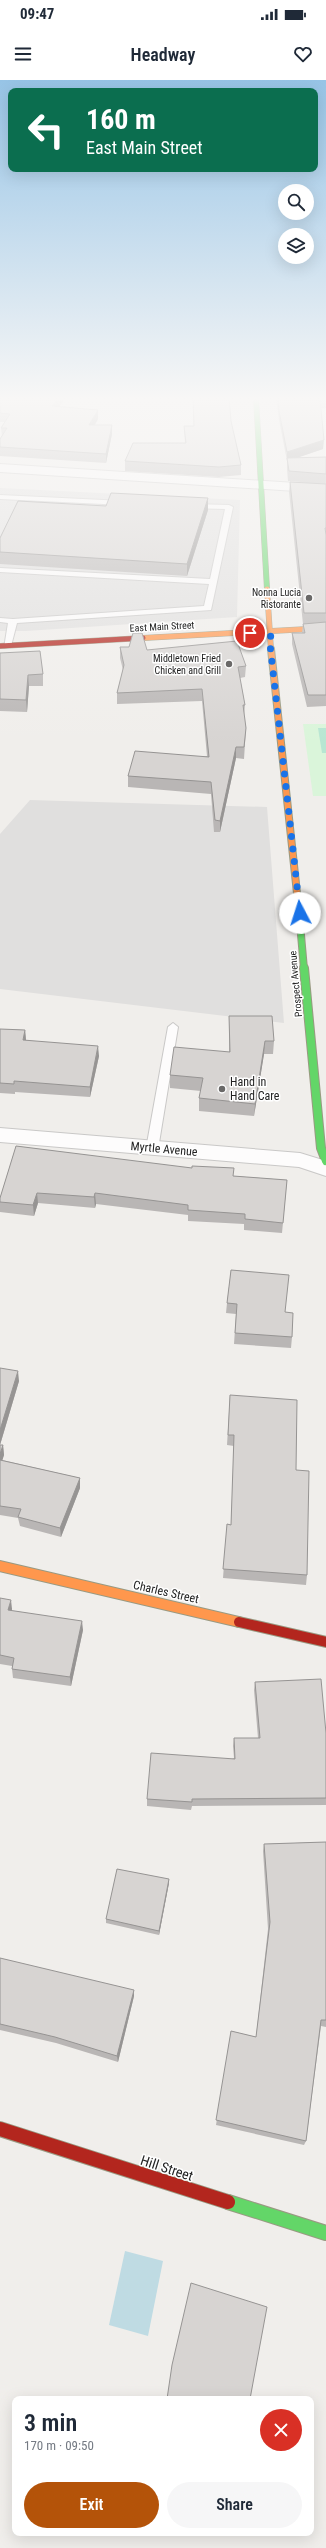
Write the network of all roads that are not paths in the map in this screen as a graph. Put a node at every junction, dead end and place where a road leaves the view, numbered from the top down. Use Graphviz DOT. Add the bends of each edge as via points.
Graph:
graph roads {
  1 [pos="229,513"];
  2 [pos="264,513"];
  3 [pos="0,570"];
  4 [pos="214,582"];
  5 [pos="0,620"];
  6 [pos="13,620"];
  7 [pos="326,628"];
  8 [pos="271,632"];
  9 [pos="4,646"];
  10 [pos="173,1027"];
  11 [pos="0,1135"];
  12 [pos="152,1148"];
  13 [pos="326,1161"];
  14 [pos="326,1169"];
  15 [pos="0,1566"];
  16 [pos="326,1642"];
  17 [pos="0,2129"];
  18 [pos="326,2233"];
  1 -- 4 [label="lane"];
  2 -- 8 [label="street, Prospect Avenue"];
  3 -- 4 [label="lane"];
  4 -- 6 [label="lane" via="208,608"];
  5 -- 6 [label="lane"];
  6 -- 9 [label="lane"];
  7 -- 8 [label="street, East Main Street"];
  8 -- 9 [label="street, East Main Street"];
  8 -- 13 [label="street, Prospect Avenue" via="270,644 289,804 321,1148"];
  10 -- 12 [label="lane"];
  11 -- 12 [label="street, Myrtle Avenue"];
  12 -- 14 [label="street, Myrtle Avenue" via="300,1160"];
  15 -- 16 [label="street, Charles Street"];
  17 -- 18 [label="street, Hill Street"];
}
